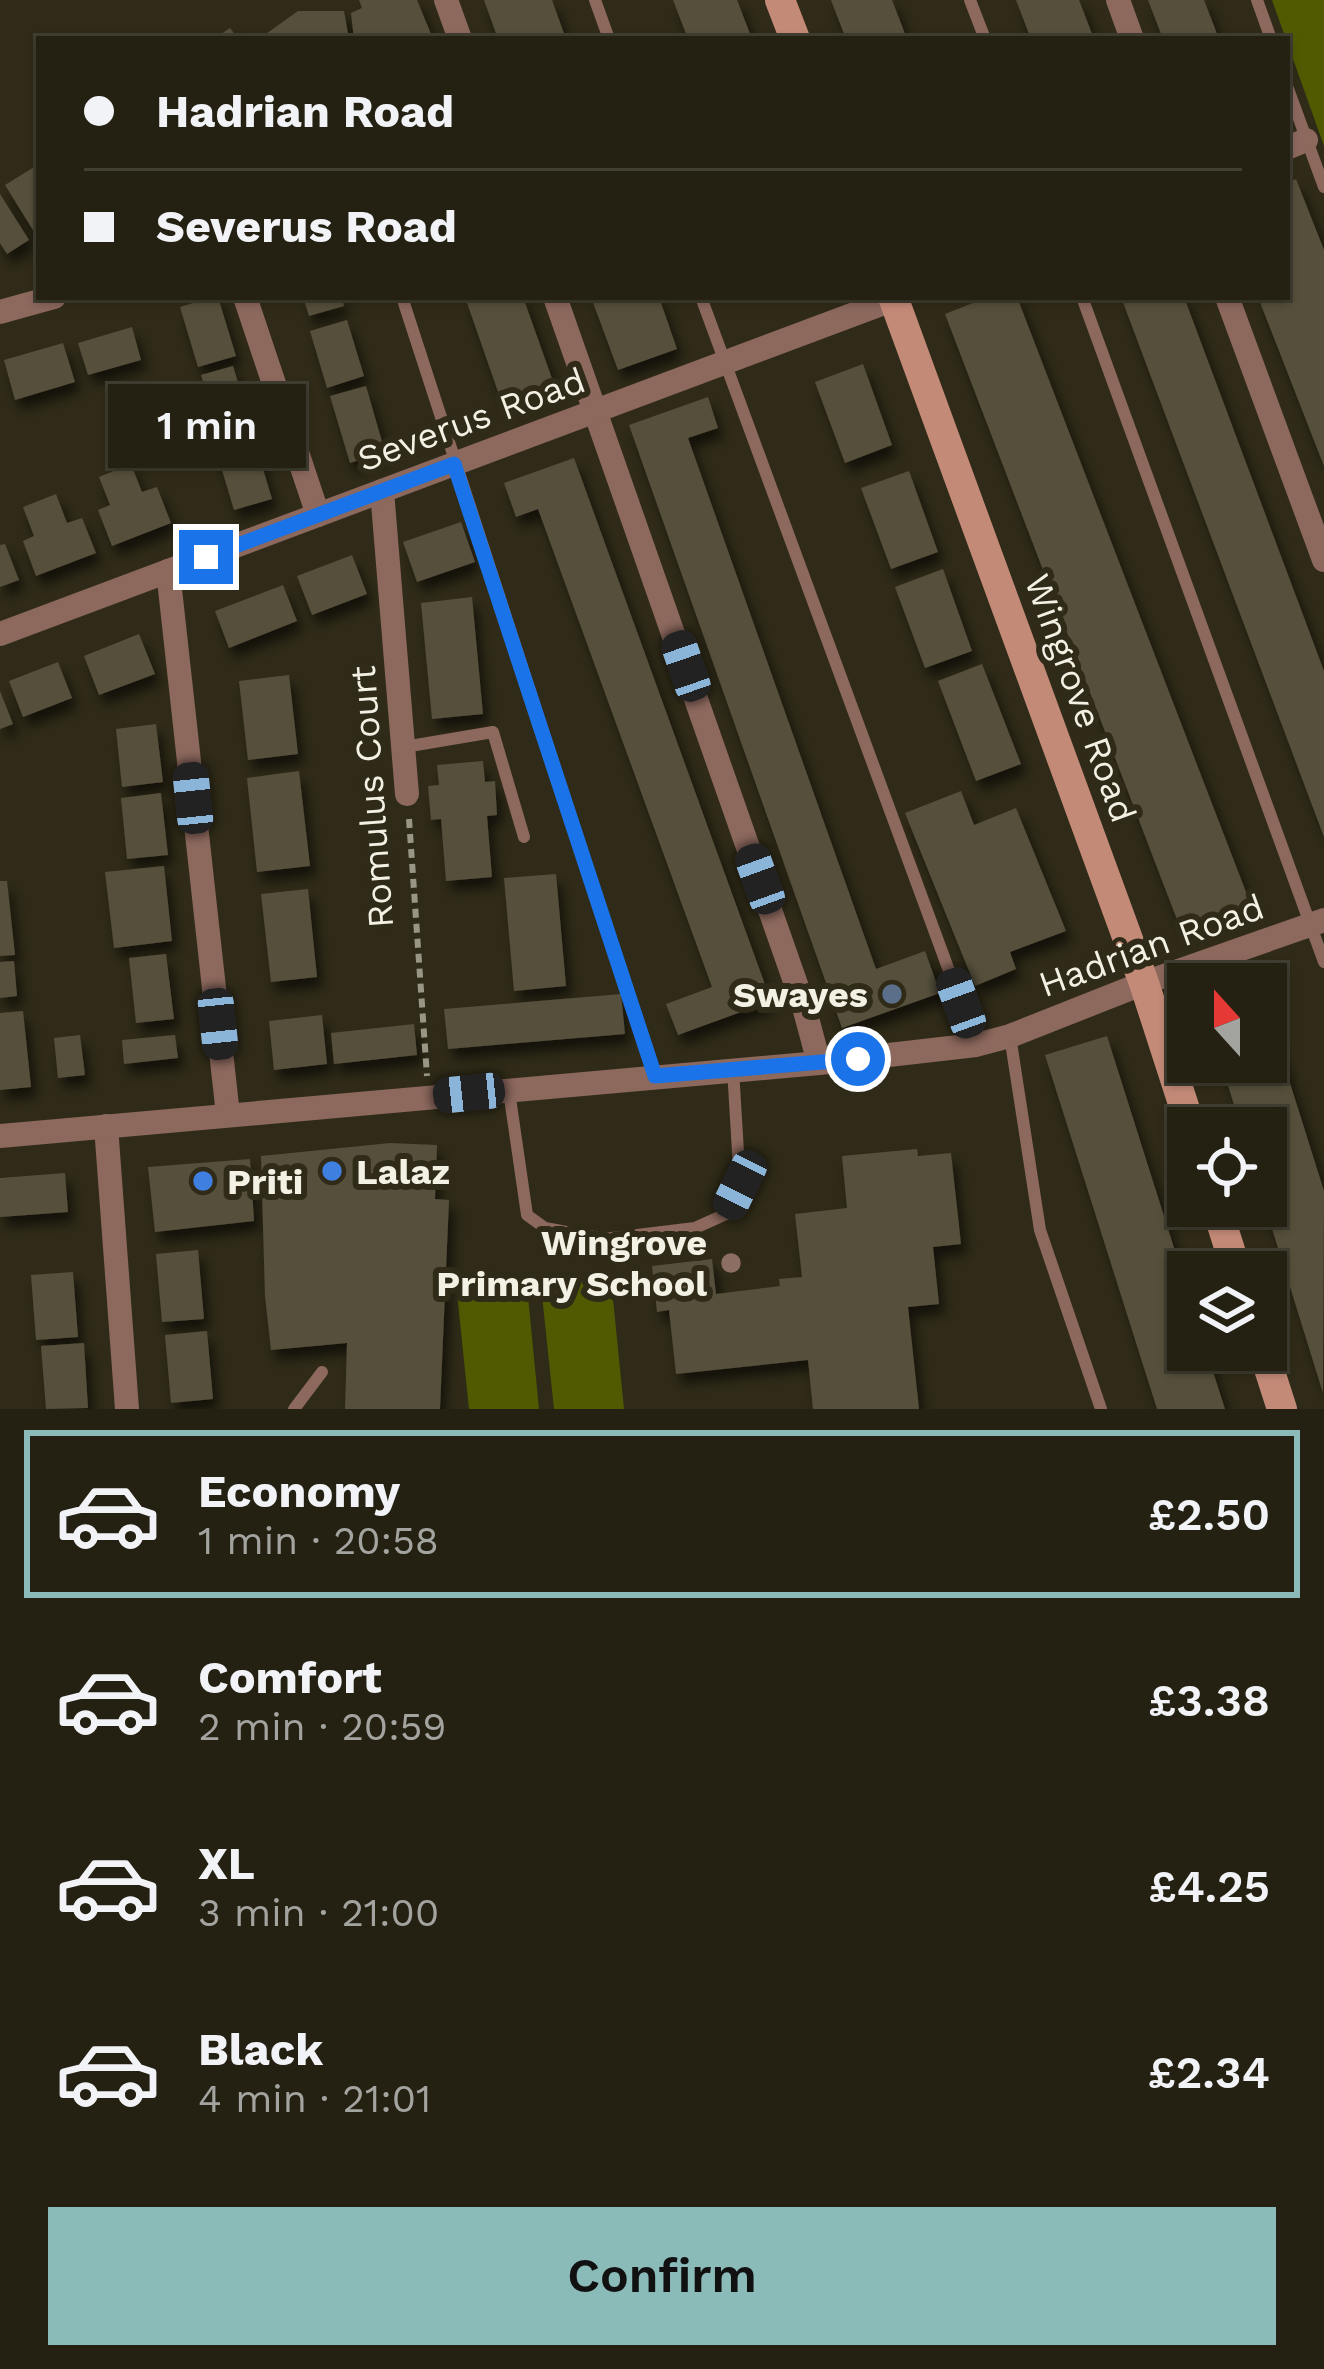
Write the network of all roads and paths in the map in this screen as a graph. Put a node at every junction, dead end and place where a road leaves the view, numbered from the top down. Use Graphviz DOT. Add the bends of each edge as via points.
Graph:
graph roads {
  1 [pos="446,0"];
  2 [pos="596,0"];
  3 [pos="780,0"];
  4 [pos="970,0"];
  5 [pos="1118,0"];
  6 [pos="1257,0"];
  7 [pos="459,36"];
  8 [pos="608,36"];
  9 [pos="794,36"];
  10 [pos="984,36"];
  11 [pos="1131,36"];
  12 [pos="1269,36"];
  13 [pos="1290,103"];
  14 [pos="1297,144"];
  15 [pos="1324,187"];
  16 [pos="43,300"];
  17 [pos="245,300"];
  18 [pos="403,300"];
  19 [pos="556,300"];
  20 [pos="702,300"];
  21 [pos="891,300"];
  22 [pos="897,300"];
  23 [pos="1083,300"];
  24 [pos="1228,300"];
  25 [pos="0,312"];
  26 [pos="724,363"];
  27 [pos="597,411"];
  28 [pos="454,464"];
  29 [pos="382,491"];
  30 [pos="318,514"];
  31 [pos="1316,517"];
  32 [pos="1324,560"];
  33 [pos="168,571"];
  34 [pos="0,634"];
  35 [pos="404,747"];
  36 [pos="407,794"];
  37 [pos="524,837"];
  38 [pos="1317,922"];
  39 [pos="1324,962"];
  40 [pos="1144,983"];
  41 [pos="1010,1036"];
  42 [pos="976,1045"];
  43 [pos="819,1063"];
  44 [pos="734,1069"];
  45 [pos="655,1076"];
  46 [pos="508,1090"];
  47 [pos="429,1097"];
  48 [pos="1184,1107"];
  49 [pos="228,1115"];
  50 [pos="106,1126"];
  51 [pos="0,1136"];
  52 [pos="1270,1371"];
  53 [pos="322,1372"];
  54 [pos="127,1409"];
  55 [pos="294,1409"];
  56 [pos="1101,1409"];
  57 [pos="1282,1409"];
  1 -- 7 [label="street"];
  2 -- 8 [label="lane"];
  3 -- 9 [label="street"];
  4 -- 10 [label="lane"];
  5 -- 11 [label="street"];
  6 -- 12 [label="lane"];
  13 -- 14 [label="lane"];
  14 -- 15 [label="lane"];
  16 -- 25 [label="street"];
  17 -- 30 [label="street"];
  18 -- 28 [label="lane"];
  19 -- 27 [label="street"];
  20 -- 26 [label="lane"];
  21 -- 26 [label="street, Severus Road"];
  22 -- 40 [label="street, Wingrove Road"];
  23 -- 38 [label="lane"];
  24 -- 31 [label="street"];
  26 -- 27 [label="street, Severus Road"];
  26 -- 42 [label="lane"];
  27 -- 28 [label="street, Severus Road"];
  27 -- 43 [label="street"];
  28 -- 29 [label="street, Severus Road"];
  28 -- 45 [label="lane"];
  29 -- 30 [label="street, Severus Road"];
  29 -- 35 [label="street, Romulus Court"];
  30 -- 33 [label="street, Severus Road"];
  31 -- 32 [label="street"];
  33 -- 34 [label="street, Severus Road"];
  33 -- 49 [label="street"];
  35 -- 36 [label="street, Romulus Court"];
  35 -- 37 [label="lane" via="494,733"];
  36 -- 47 [label="path, Romulus Court"];
  38 -- 39 [label="lane"];
  38 -- 40 [label="street, Hadrian Road"];
  40 -- 41 [label="street, Hadrian Road"];
  40 -- 48 [label="street, Wingrove Road"];
  41 -- 42 [label="street, Hadrian Road"];
  41 -- 56 [label="lane" via="1040,1230"];
  42 -- 43 [label="street, Hadrian Road"];
  43 -- 44 [label="street, Hadrian Road"];
  44 -- 45 [label="street, Hadrian Road"];
  44 -- 46 [label="lane" via="740,1185 726,1214 695,1228 604,1239 544,1228 527,1215"];
  45 -- 46 [label="street, Hadrian Road"];
  46 -- 47 [label="street, Hadrian Road"];
  47 -- 49 [label="street, Hadrian Road"];
  49 -- 50 [label="street, Hadrian Road"];
  50 -- 51 [label="street, Hadrian Road"];
  50 -- 54 [label="street"];
  52 -- 57 [label="street"];
  53 -- 55 [label="lane"];
}
